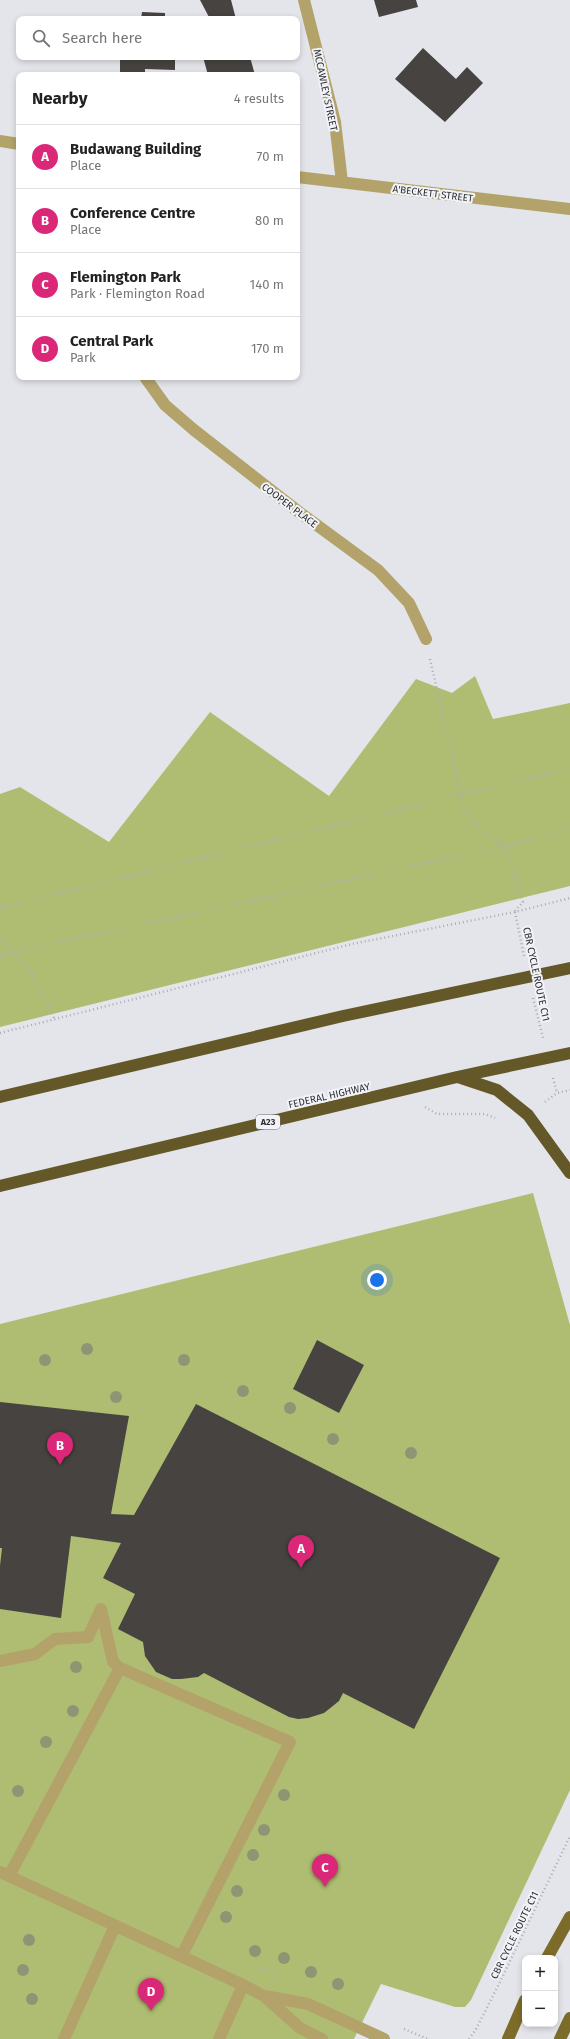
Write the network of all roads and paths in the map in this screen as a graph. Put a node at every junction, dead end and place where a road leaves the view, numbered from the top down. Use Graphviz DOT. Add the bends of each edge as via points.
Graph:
graph roads {
  1 [pos="304,0"];
  2 [pos="0,141"];
  3 [pos="16,144"];
  4 [pos="300,177"];
  5 [pos="342,182"];
  6 [pos="570,209"];
  7 [pos="147,380"];
  8 [pos="426,639"];
  9 [pos="570,768"];
  10 [pos="462,795"];
  11 [pos="570,830"];
  12 [pos="505,846"];
  13 [pos="570,898"];
  14 [pos="0,908"];
  15 [pos="515,912"];
  16 [pos="0,938"];
  17 [pos="13,952"];
  18 [pos="0,955"];
  19 [pos="570,970"];
  20 [pos="527,976"];
  21 [pos="55,1020"];
  22 [pos="0,1033"];
  23 [pos="570,1053"];
  24 [pos="548,1058"];
  25 [pos="457,1077"];
  26 [pos="570,1090"];
  27 [pos="397,1091"];
  28 [pos="0,1097"];
  29 [pos="500,1120"];
  30 [pos="570,1173"];
  31 [pos="0,1186"];
  32 [pos="0,1661"];
  33 [pos="120,1668"];
  34 [pos="570,1836"];
  35 [pos="4,1874"];
  36 [pos="570,1917"];
  37 [pos="115,1926"];
  38 [pos="182,1955"];
  39 [pos="549,1955"];
  40 [pos="243,1985"];
  41 [pos="264,1996"];
  42 [pos="522,2007"];
  43 [pos="570,2018"];
  44 [pos="64,2039"];
  45 [pos="219,2039"];
  46 [pos="322,2039"];
  47 [pos="384,2039"];
  48 [pos="469,2039"];
  49 [pos="508,2039"];
  50 [pos="560,2039"];
  1 -- 5 [label="street, MCCAWLEY STREET" via="334,122"];
  2 -- 3 [label="street"];
  4 -- 5 [label="street, A'BECKETT STREET"];
  5 -- 6 [label="street, A'BECKETT STREET"];
  7 -- 8 [label="street, COOPER PLACE" via="165,405 194,430 378,570 409,603"];
  8 -- 10 [label="path"];
  9 -- 10 [label="path"];
  10 -- 12 [label="path" via="465,812 483,833"];
  10 -- 14 [label="path"];
  11 -- 12 [label="path"];
  12 -- 15 [label="path" via="523,902"];
  12 -- 17 [label="path"];
  13 -- 15 [label="path"];
  15 -- 20 [label="path, CBR CYCLE ROUTE C11"];
  15 -- 21 [label="path" via="352,944"];
  16 -- 17 [label="path"];
  17 -- 18 [label="path"];
  17 -- 21 [label="path" via="31,973"];
  19 -- 20 [label="highway"];
  20 -- 24 [label="path, CBR CYCLE ROUTE C11"];
  20 -- 28 [label="highway" via="343,1016"];
  21 -- 22 [label="path"];
  23 -- 24 [label="highway, FEDERAL HIGHWAY / A23"];
  24 -- 25 [label="highway, FEDERAL HIGHWAY / A23"];
  24 -- 26 [label="path, CBR CYCLE ROUTE C11" via="557,1093"];
  25 -- 27 [label="highway, FEDERAL HIGHWAY / A23"];
  25 -- 30 [label="highway" via="497,1090 528,1115"];
  27 -- 29 [label="path" via="437,1114 485,1114"];
  27 -- 31 [label="highway, FEDERAL HIGHWAY / A23"];
  32 -- 33 [label="street" via="35,1654 55,1639 88,1637 101,1609 113,1662"];
  33 -- 35 [label="street"];
  33 -- 38 [label="street" via="290,1742"];
  34 -- 48 [label="path, CBR CYCLE ROUTE C11" via="496,1990"];
  35 -- 37 [label="street"];
  36 -- 39 [label="main road"];
  37 -- 38 [label="street"];
  37 -- 44 [label="street"];
  38 -- 40 [label="street"];
  40 -- 41 [label="street"];
  40 -- 45 [label="street"];
  41 -- 46 [label="street" via="300,2028"];
  41 -- 47 [label="street" via="308,2004"];
  42 -- 49 [label="main road"];
  43 -- 50 [label="main road"];
}
